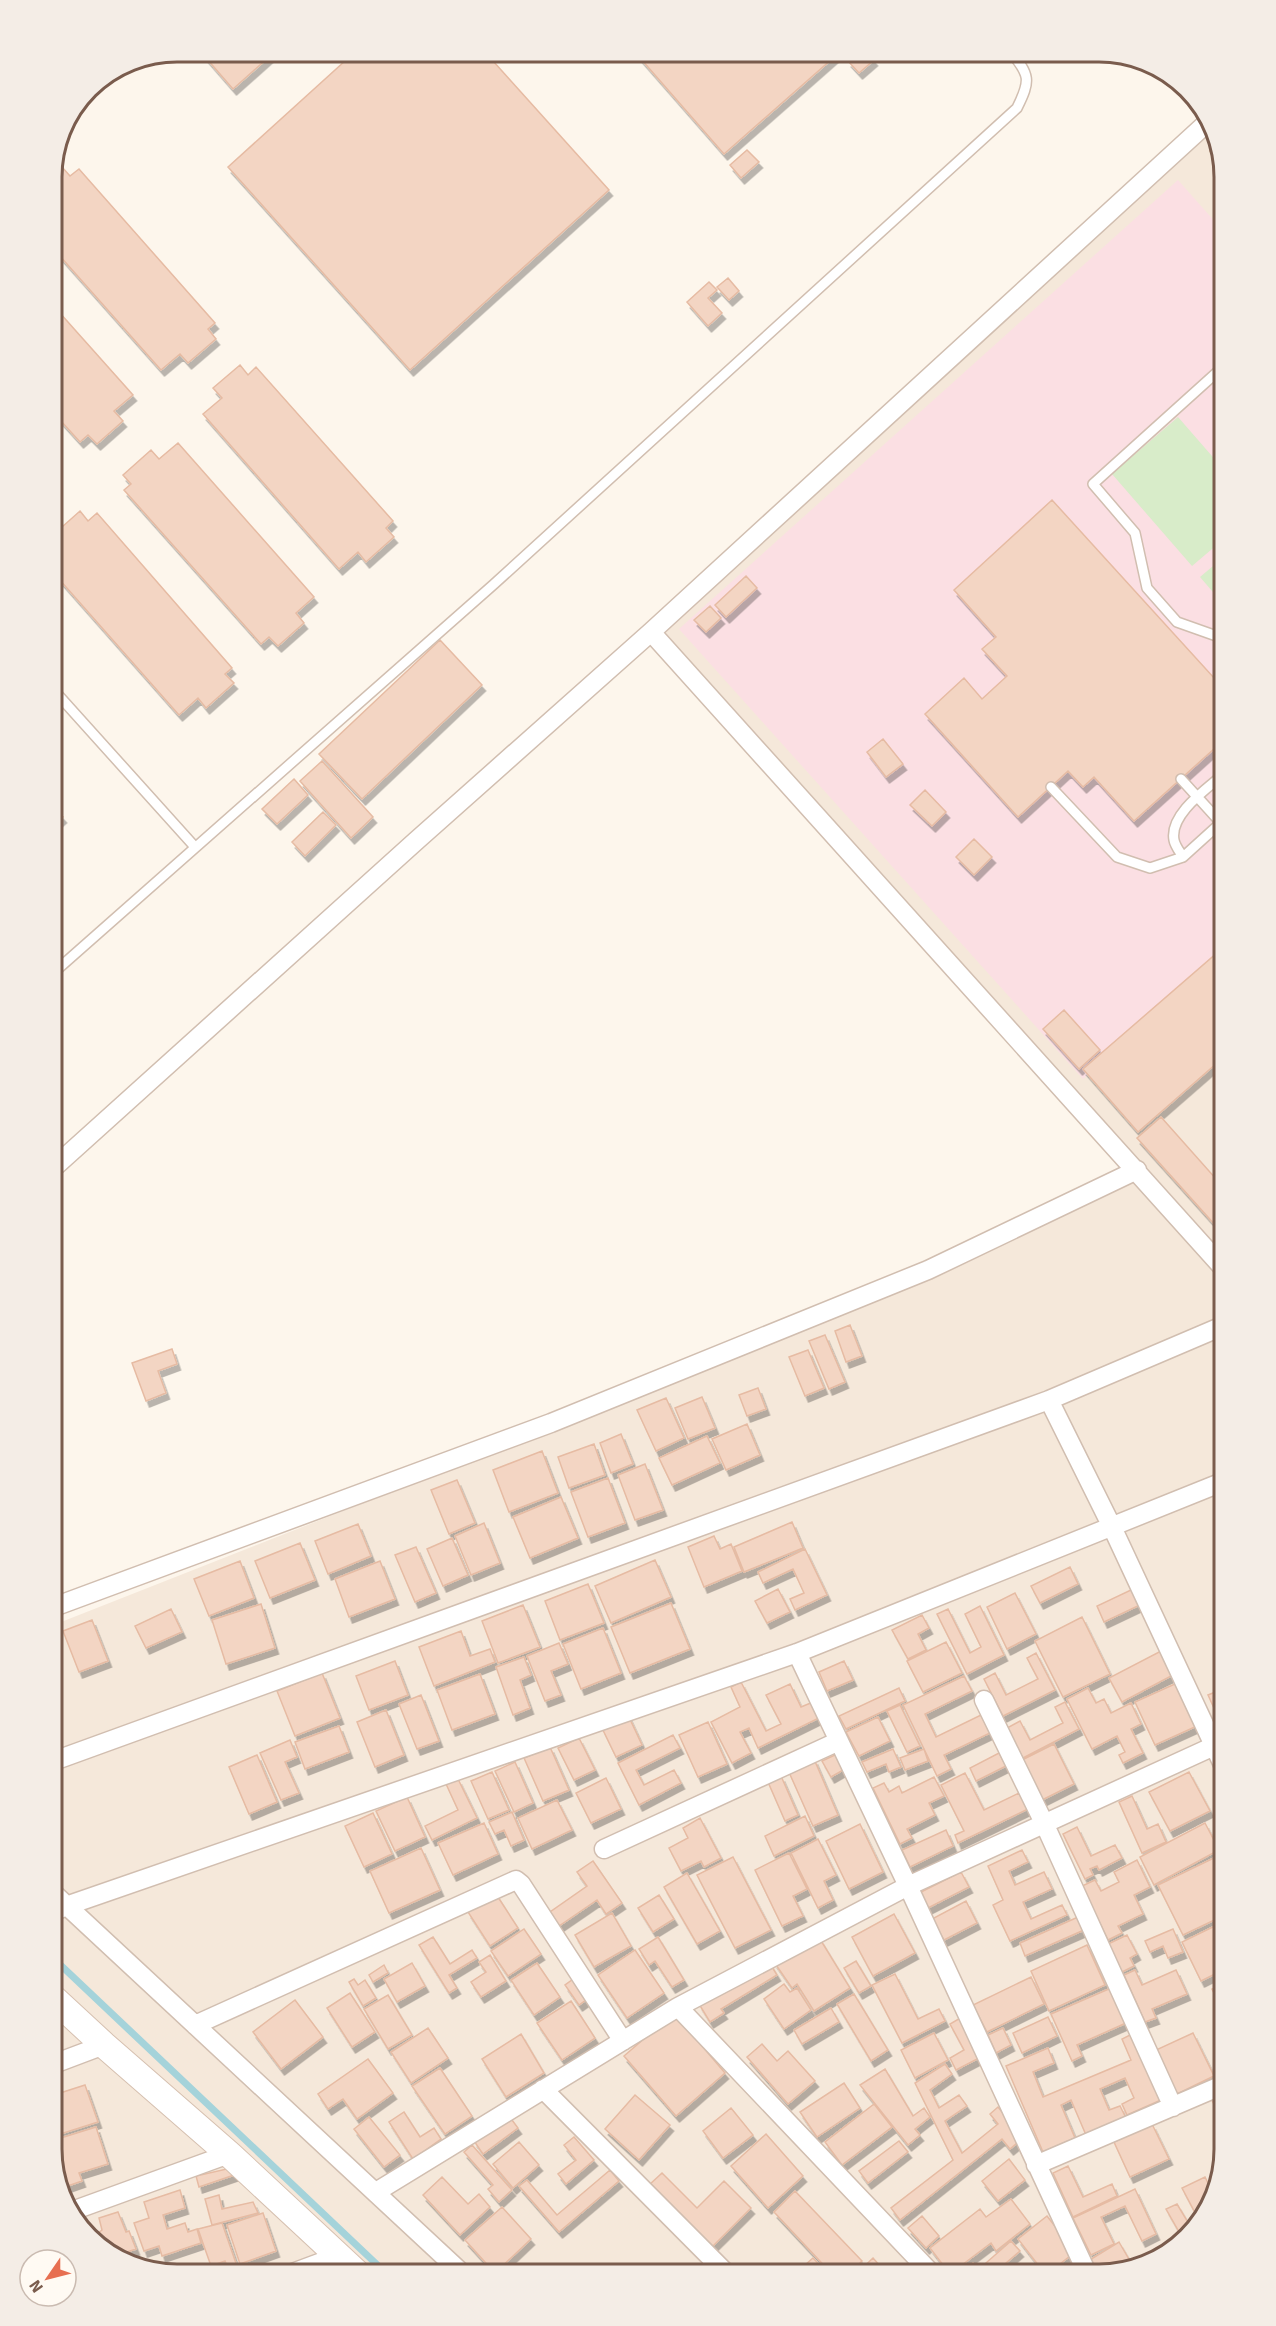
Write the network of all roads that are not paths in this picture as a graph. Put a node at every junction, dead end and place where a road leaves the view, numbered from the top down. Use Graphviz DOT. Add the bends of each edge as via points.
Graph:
graph roads {
  1 [pos="1019,62"];
  2 [pos="1203,127"];
  3 [pos="1214,375"];
  4 [pos="651,632"];
  5 [pos="1214,635"];
  6 [pos="62,699"];
  7 [pos="1181,779"];
  8 [pos="1214,783"];
  9 [pos="1051,787"];
  10 [pos="1198,797"];
  11 [pos="1214,812"];
  12 [pos="1214,829"];
  13 [pos="195,847"];
  14 [pos="1183,857"];
  15 [pos="62,965"];
  16 [pos="62,1160"];
  17 [pos="1137,1170"];
  18 [pos="1214,1258"];
  19 [pos="1214,1330"];
  20 [pos="1049,1400"];
  21 [pos="1214,1485"];
  22 [pos="1112,1527"];
  23 [pos="62,1604"];
  24 [pos="797,1653"];
  25 [pos="984,1700"];
  26 [pos="1214,1732"];
  27 [pos="839,1741"];
  28 [pos="1214,1747"];
  29 [pos="62,1758"];
  30 [pos="1045,1825"];
  31 [pos="604,1848"];
  32 [pos="908,1886"];
  33 [pos="62,1909"];
  34 [pos="62,1913"];
  35 [pos="62,2006"];
  36 [pos="678,2007"];
  37 [pos="195,2025"];
  38 [pos="622,2041"];
  39 [pos="104,2045"];
  40 [pos="62,2061"];
  41 [pos="543,2089"];
  42 [pos="1214,2089"];
  43 [pos="1173,2107"];
  44 [pos="229,2154"];
  45 [pos="1036,2165"];
  46 [pos="376,2192"];
  47 [pos="78,2209"];
  48 [pos="338,2256"];
  49 [pos="316,2264"];
  50 [pos="347,2264"];
  51 [pos="453,2264"];
  52 [pos="718,2265"];
  53 [pos="923,2265"];
  54 [pos="1083,2265"];
  1 -- 13 [label="lane" via="1028,77 1017,108 493,585"];
  2 -- 4 [label="street"];
  3 -- 5 [label="lane" via="1094,484 1135,533 1147,588 1177,622"];
  4 -- 16 [label="street"];
  4 -- 17 [label="street"];
  6 -- 13 [label="lane"];
  7 -- 10 [label="lane"];
  8 -- 10 [label="lane"];
  9 -- 14 [label="lane" via="1117,857 1150,868"];
  10 -- 11 [label="lane"];
  10 -- 14 [label="lane" via="1182,812 1174,830 1174,842"];
  12 -- 14 [label="lane"];
  13 -- 15 [label="lane"];
  17 -- 18 [label="street"];
  17 -- 23 [label="street" via="928,1270 551,1423"];
  19 -- 20 [label="street"];
  20 -- 22 [label="street"];
  20 -- 29 [label="street"];
  21 -- 22 [label="street"];
  22 -- 24 [label="street"];
  22 -- 26 [label="street"];
  24 -- 27 [label="street"];
  24 -- 33 [label="street"];
  25 -- 30 [label="street"];
  27 -- 31 [label="street"];
  27 -- 32 [label="street"];
  28 -- 30 [label="street"];
  30 -- 32 [label="street"];
  30 -- 43 [label="street"];
  32 -- 36 [label="street"];
  32 -- 45 [label="street"];
  34 -- 37 [label="street"];
  35 -- 39 [label="street"];
  36 -- 38 [label="street"];
  36 -- 53 [label="street"];
  37 -- 38 [label="street" via="516,1880"];
  37 -- 46 [label="street"];
  38 -- 41 [label="street"];
  39 -- 40 [label="street"];
  39 -- 44 [label="street"];
  41 -- 46 [label="street"];
  41 -- 52 [label="street"];
  42 -- 43 [label="street"];
  43 -- 45 [label="street"];
  44 -- 47 [label="street"];
  44 -- 48 [label="street"];
  45 -- 54 [label="street"];
  46 -- 51 [label="street"];
  48 -- 49 [label="street"];
  48 -- 50 [label="street"];
}
